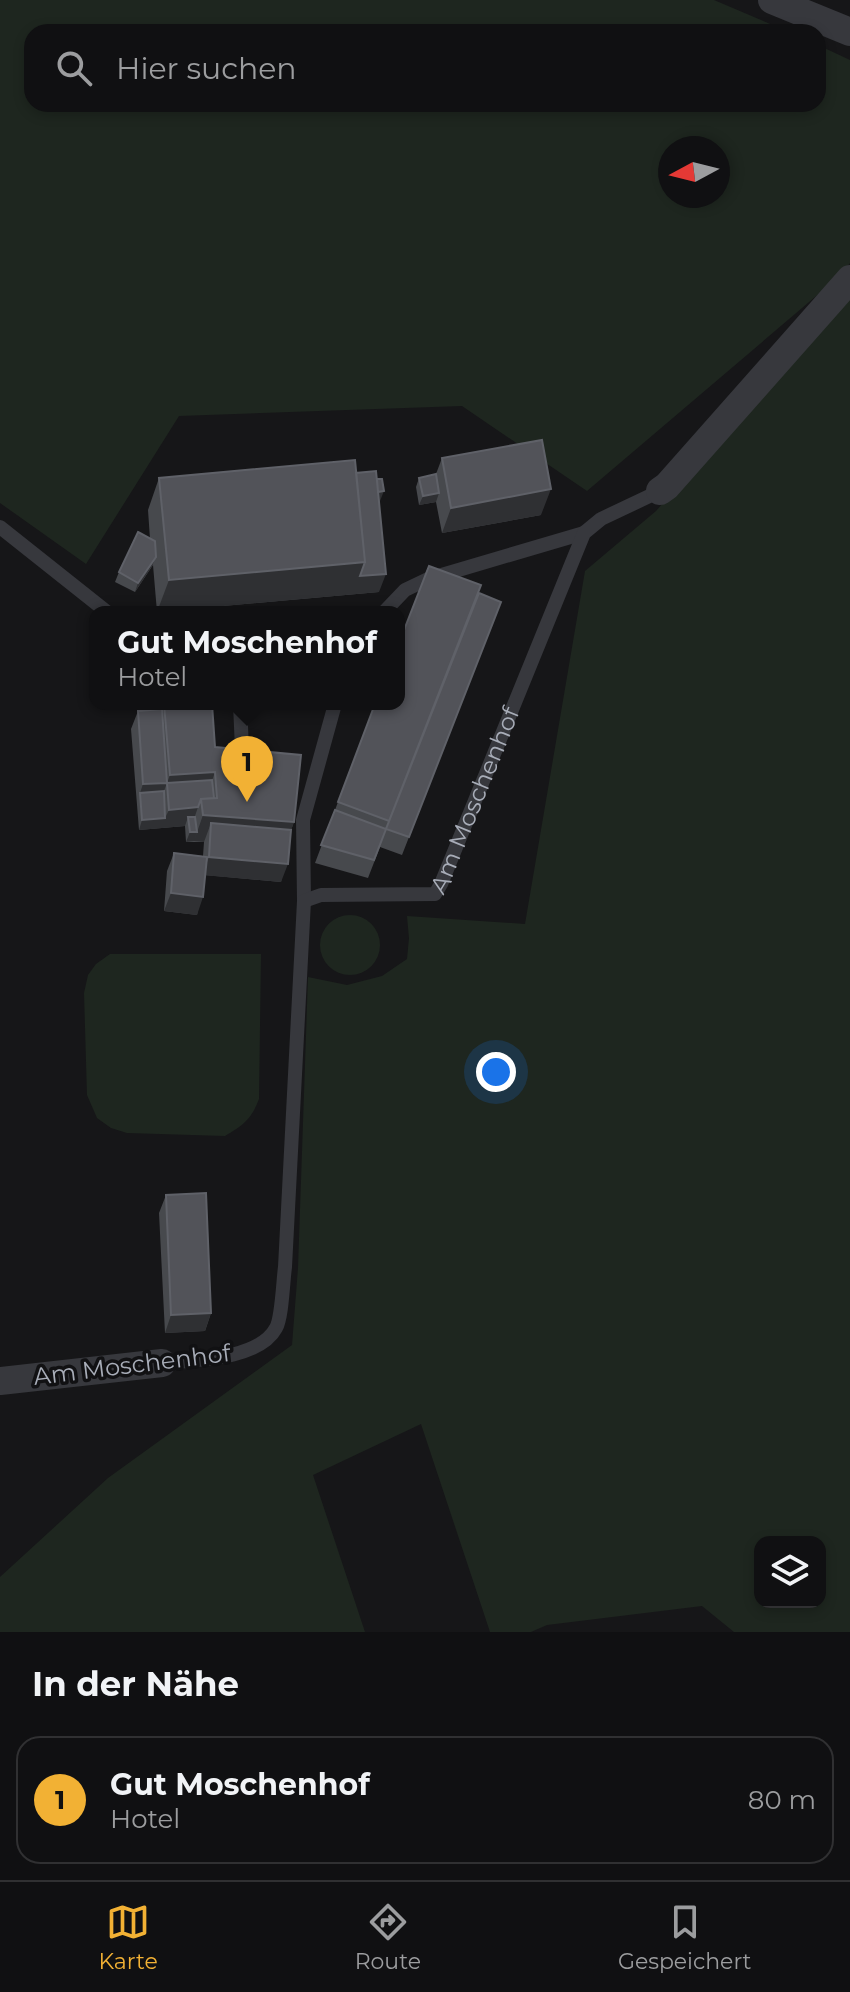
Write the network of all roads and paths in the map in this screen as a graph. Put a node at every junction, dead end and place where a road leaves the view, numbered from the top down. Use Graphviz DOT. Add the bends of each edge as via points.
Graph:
graph roads {
  1 [pos="772,0"];
  2 [pos="850,32"];
  3 [pos="850,279"];
  4 [pos="660,491"];
  5 [pos="0,527"];
  6 [pos="584,533"];
  7 [pos="99,606"];
  8 [pos="390,606"];
  9 [pos="240,710"];
  10 [pos="333,710"];
  11 [pos="242,749"];
  12 [pos="304,901"];
  13 [pos="162,1363"];
  14 [pos="0,1381"];
  1 -- 2 [label="street"];
  3 -- 4 [label="street"];
  4 -- 6 [label="lane" via="601,519"];
  5 -- 7 [label="lane"];
  6 -- 8 [label="lane" via="428,579 405,590"];
  6 -- 12 [label="lane, Am Moschenhof" via="435,894 321,895"];
  9 -- 11 [label="lane"];
  10 -- 12 [label="lane" via="303,820"];
  12 -- 13 [label="lane, Am Moschenhof" via="278,1327 251,1349"];
  13 -- 14 [label="street, Am Moschenhof"];
}
